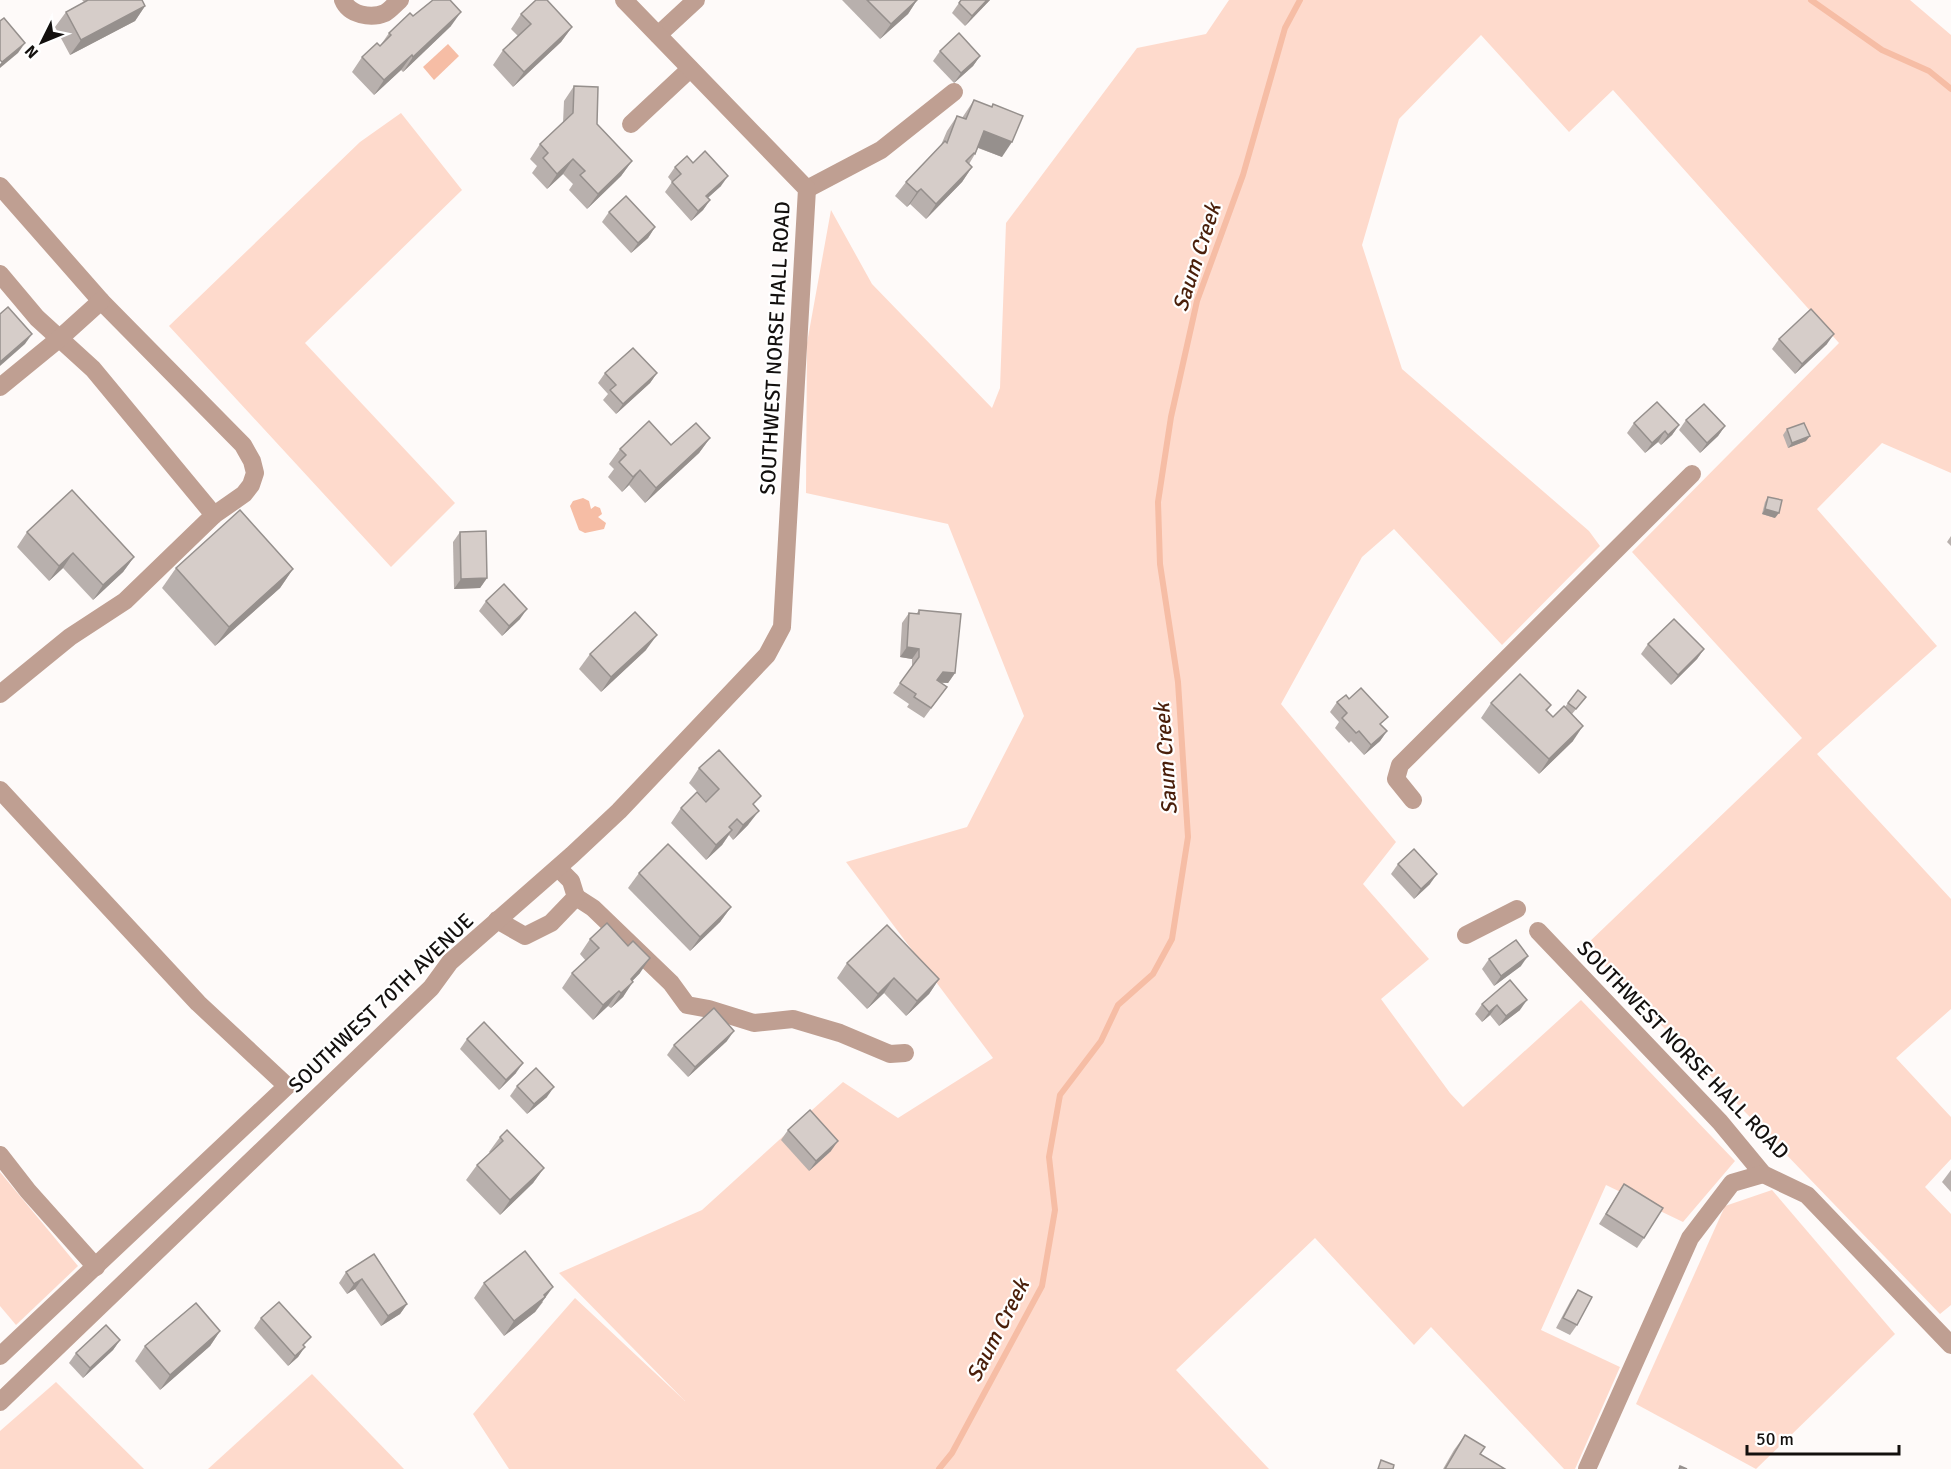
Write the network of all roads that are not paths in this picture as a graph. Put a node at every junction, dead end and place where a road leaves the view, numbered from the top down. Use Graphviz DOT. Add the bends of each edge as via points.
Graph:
graph roads {
  1 [pos="343,0"];
  2 [pos="400,0"];
  3 [pos="624,0"];
  4 [pos="696,0"];
  5 [pos="658,35"];
  6 [pos="690,69"];
  7 [pos="954,92"];
  8 [pos="631,124"];
  9 [pos="0,186"];
  10 [pos="807,189"];
  11 [pos="0,274"];
  12 [pos="101,301"];
  13 [pos="60,338"];
  14 [pos="0,387"];
  15 [pos="1692,474"];
  16 [pos="214,515"];
  17 [pos="782,627"];
  18 [pos="0,694"];
  19 [pos="0,790"];
  20 [pos="1413,800"];
  21 [pos="558,868"];
  22 [pos="576,897"];
  23 [pos="1517,909"];
  24 [pos="497,921"];
  25 [pos="1538,931"];
  26 [pos="1466,935"];
  27 [pos="905,1053"];
  28 [pos="0,1155"];
  29 [pos="1763,1174"];
  30 [pos="96,1266"];
  31 [pos="1947,1333"];
  32 [pos="0,1356"];
  33 [pos="0,1402"];
  34 [pos="1587,1469"];
  1 -- 2 [label="street" via="359,15 385,12"];
  3 -- 5 [label="street, SOUTHWEST NORSE HALL ROAD"];
  4 -- 5 [label="street"];
  5 -- 6 [label="street, SOUTHWEST NORSE HALL ROAD"];
  6 -- 8 [label="street"];
  6 -- 10 [label="street, SOUTHWEST NORSE HALL ROAD"];
  7 -- 10 [label="street" via="881,150"];
  9 -- 12 [label="street"];
  10 -- 17 [label="street, SOUTHWEST NORSE HALL ROAD"];
  11 -- 13 [label="street"];
  12 -- 13 [label="street"];
  12 -- 16 [label="street" via="243,445 252,460 252,485"];
  13 -- 14 [label="street"];
  13 -- 16 [label="street" via="93,369"];
  15 -- 20 [label="street" via="1400,765 1396,779"];
  16 -- 18 [label="street" via="125,601 70,637"];
  17 -- 21 [label="street, SOUTHWEST 70TH AVENUE" via="767,655 619,811"];
  19 -- 30 [label="street" via="198,1003 287,1086"];
  21 -- 22 [label="street" via="571,880"];
  21 -- 24 [label="street, SOUTHWEST 70TH AVENUE"];
  22 -- 24 [label="street" via="551,922 525,936"];
  22 -- 27 [label="street" via="593,908 671,983 687,1005 754,1023 793,1019 890,1054"];
  23 -- 26 [label="street"];
  24 -- 33 [label="street, SOUTHWEST 70TH AVENUE" via="450,962 431,988"];
  25 -- 29 [label="street, SOUTHWEST NORSE HALL ROAD" via="1720,1122"];
  28 -- 30 [label="street"];
  29 -- 31 [label="street, SOUTHWEST NORSE HALL ROAD" via="1808,1195"];
  29 -- 34 [label="street" via="1732,1183 1690,1238"];
  30 -- 32 [label="street"];
}
